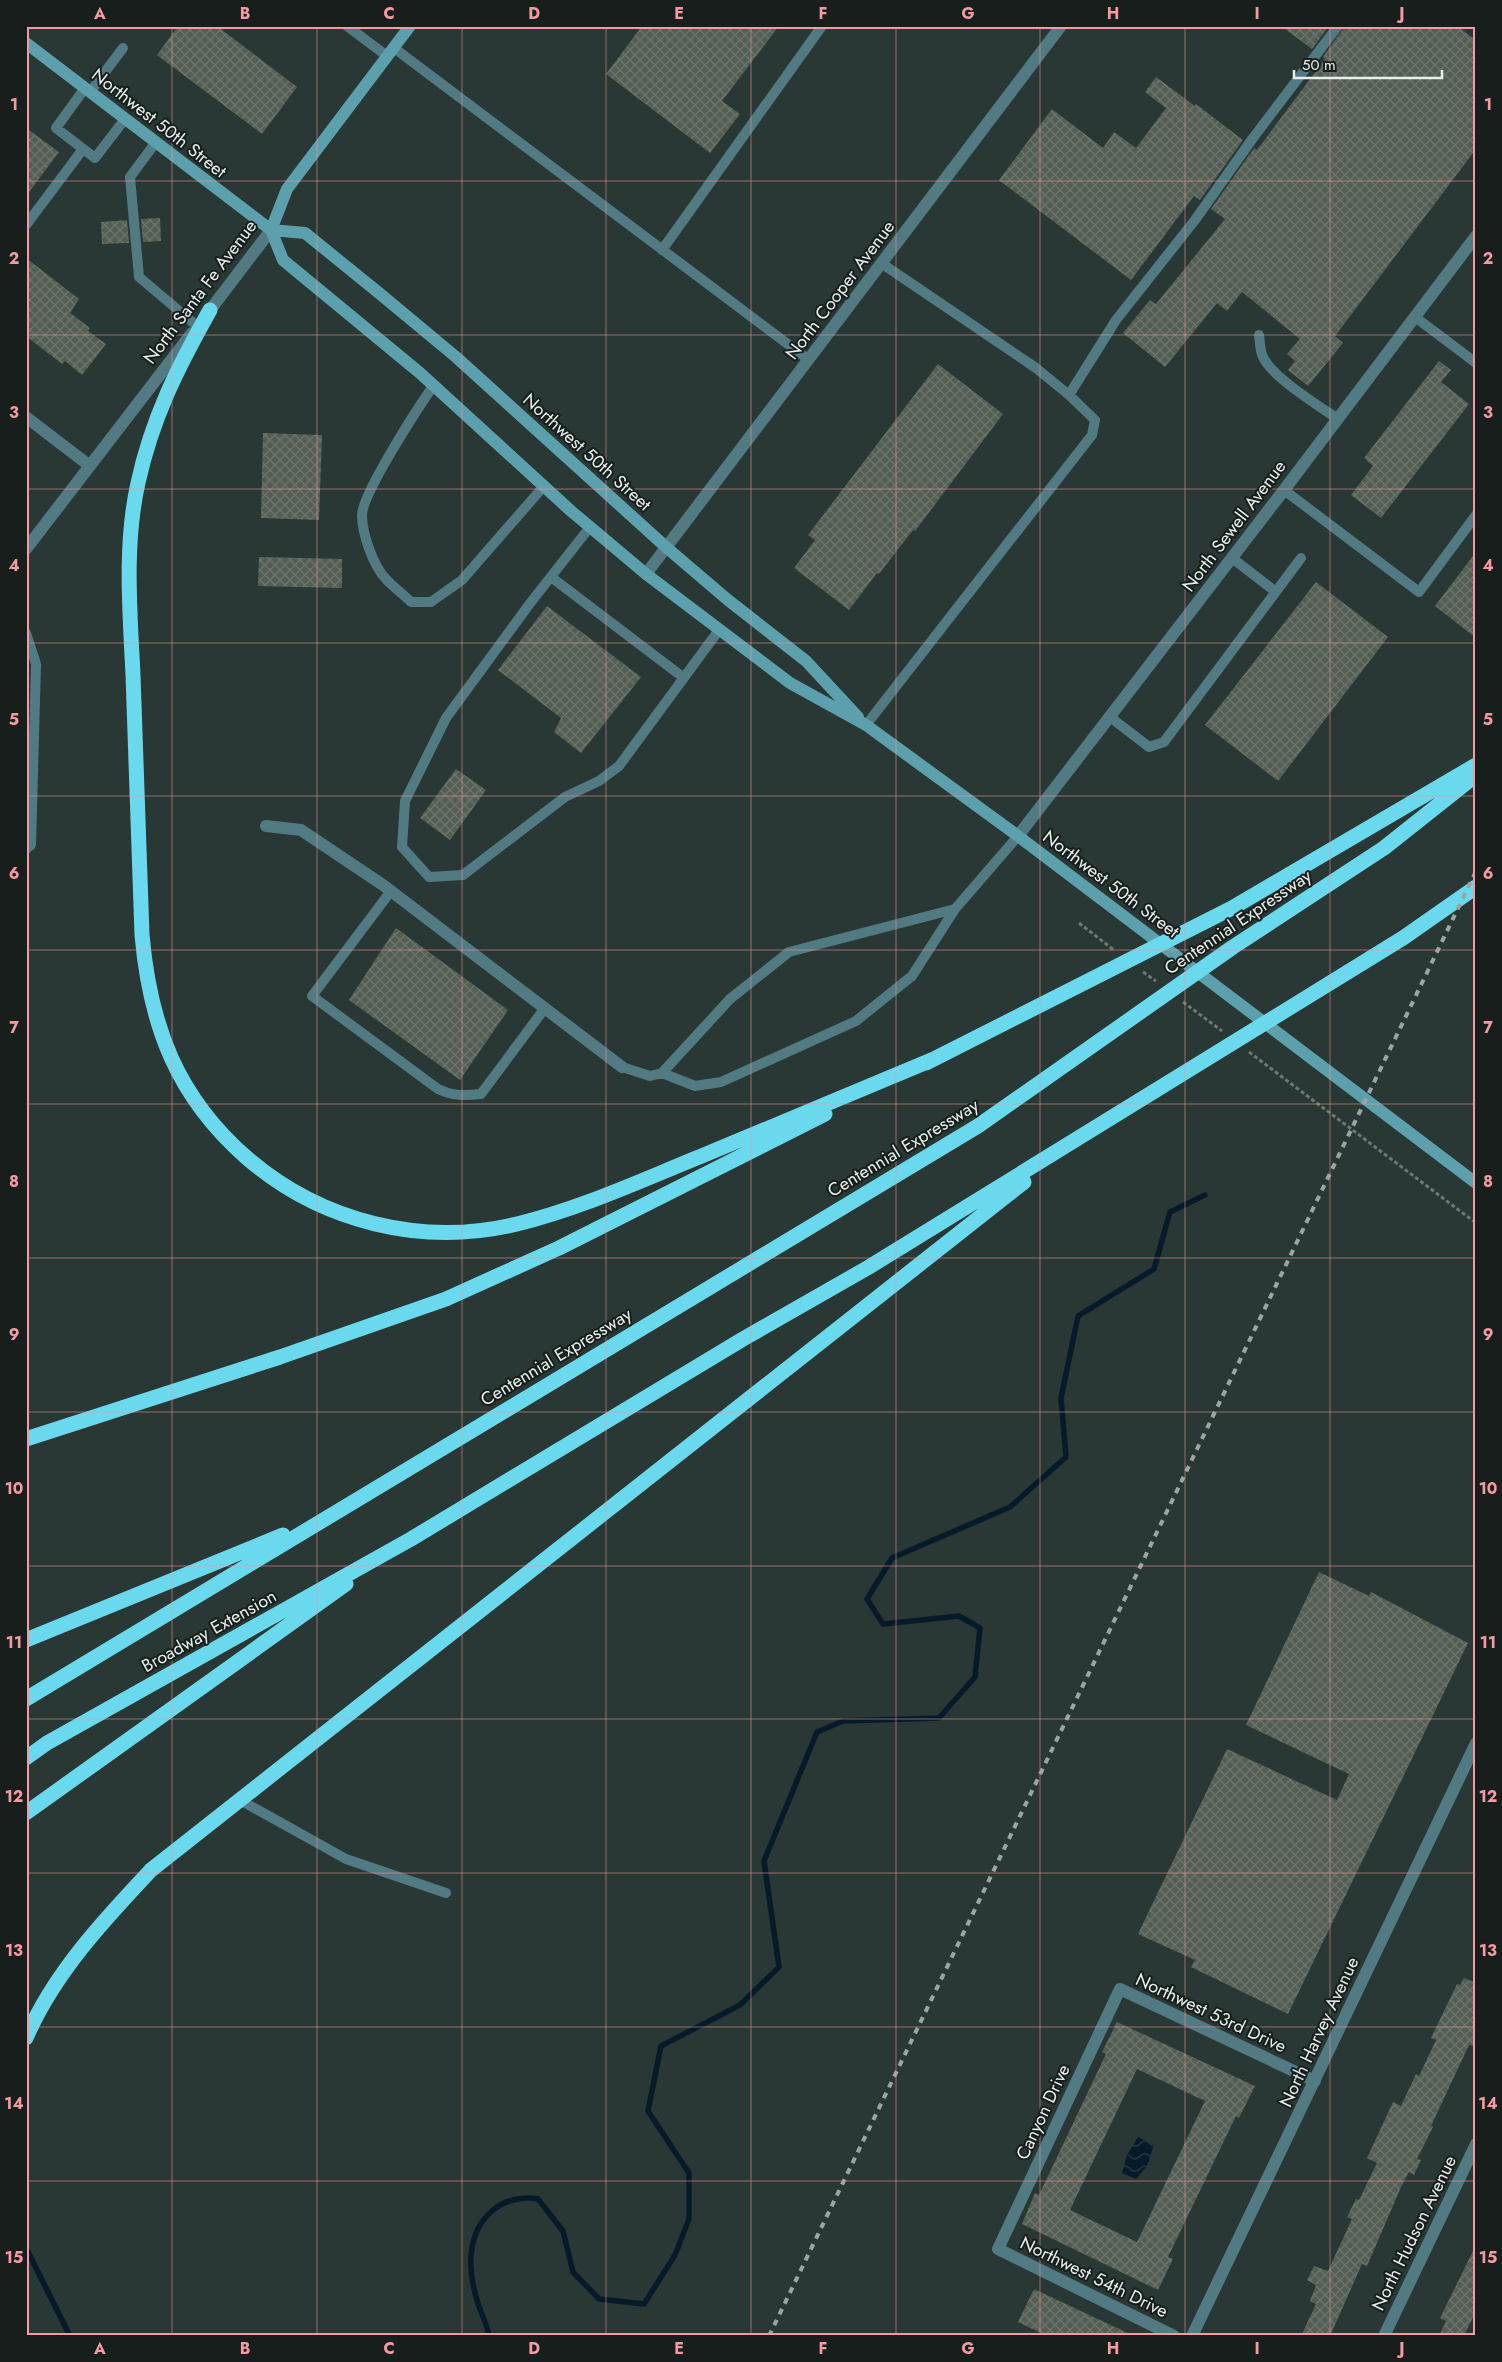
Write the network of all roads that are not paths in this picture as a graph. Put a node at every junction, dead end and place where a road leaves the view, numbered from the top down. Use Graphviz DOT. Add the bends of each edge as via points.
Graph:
graph roads {
  1 [pos="347,26"];
  2 [pos="410,26"];
  3 [pos="822,26"];
  4 [pos="1061,26"];
  5 [pos="1338,26"];
  6 [pos="26,43"];
  7 [pos="123,48"];
  8 [pos="391,52"];
  9 [pos="88,90"];
  10 [pos="126,119"];
  11 [pos="156,142"];
  12 [pos="84,149"];
  13 [pos="26,225"];
  14 [pos="271,230"];
  15 [pos="1476,236"];
  16 [pos="662,250"];
  17 [pos="881,264"];
  18 [pos="210,310"];
  19 [pos="1415,317"];
  20 [pos="197,326"];
  21 [pos="1259,335"];
  22 [pos="809,360"];
  23 [pos="1476,362"];
  24 [pos="434,386"];
  25 [pos="1070,395"];
  26 [pos="26,417"];
  27 [pos="1338,419"];
  28 [pos="90,466"];
  29 [pos="544,486"];
  30 [pos="1284,490"];
  31 [pos="1476,515"];
  32 [pos="590,527"];
  33 [pos="666,548"];
  34 [pos="26,549"];
  35 [pos="1232,558"];
  36 [pos="1302,558"];
  37 [pos="646,574"];
  38 [pos="551,577"];
  39 [pos="1276,592"];
  40 [pos="719,630"];
  41 [pos="26,633"];
  42 [pos="684,678"];
  43 [pos="1110,716"];
  44 [pos="866,725"];
  45 [pos="1476,765"];
  46 [pos="1476,775"];
  47 [pos="266,826"];
  48 [pos="1018,836"];
  49 [pos="26,848"];
  50 [pos="1476,887"];
  51 [pos="391,891"];
  52 [pos="955,909"];
  53 [pos="545,1008"];
  54 [pos="934,1059"];
  55 [pos="622,1067"];
  56 [pos="662,1073"];
  57 [pos="1074,1142"];
  58 [pos="1476,1183"];
  59 [pos="26,1438"];
  60 [pos="326,1518"];
  61 [pos="411,1538"];
  62 [pos="26,1640"];
  63 [pos="26,1699"];
  64 [pos="1476,1743"];
  65 [pos="26,1758"];
  66 [pos="240,1800"];
  67 [pos="26,1813"];
  68 [pos="446,1893"];
  69 [pos="1120,1989"];
  70 [pos="26,2038"];
  71 [pos="1315,2081"];
  72 [pos="1476,2144"];
  73 [pos="998,2249"];
  74 [pos="1174,2336"];
  75 [pos="1192,2336"];
  76 [pos="1384,2336"];
  1 -- 8 [label="lane"];
  2 -- 8 [label="main road, North Santa Fe Avenue"];
  3 -- 16 [label="lane"];
  4 -- 17 [label="street, North Cooper Avenue"];
  5 -- 25 [label="lane" via="1116,320"];
  6 -- 9 [label="main road, Northwest 50th Street"];
  7 -- 9 [label="lane"];
  8 -- 14 [label="main road, North Santa Fe Avenue" via="287,189"];
  8 -- 16 [label="lane"];
  9 -- 10 [label="main road, Northwest 50th Street"];
  9 -- 12 [label="lane" via="56,128"];
  10 -- 11 [label="main road, Northwest 50th Street"];
  10 -- 12 [label="lane" via="95,158"];
  11 -- 14 [label="main road, Northwest 50th Street"];
  11 -- 20 [label="lane" via="130,177 139,277"];
  12 -- 13 [label="lane"];
  14 -- 18 [label="street, North Santa Fe Avenue"];
  14 -- 24 [label="main road, Northwest 50th Street" via="282,260"];
  14 -- 33 [label="main road, Northwest 50th Street" via="305,232 456,357"];
  15 -- 19 [label="street, North Sewell Avenue"];
  16 -- 22 [label="lane"];
  17 -- 22 [label="street, North Cooper Avenue"];
  17 -- 25 [label="lane" via="1036,368"];
  18 -- 20 [label="street, North Santa Fe Avenue"];
  18 -- 54 [label="highway" via="163,399 146,452 132,515 130,610 142,935 148,985 153,1011 171,1060 194,1099 225,1137 274,1179 333,1211 401,1230 469,1231 517,1224 588,1202"];
  19 -- 23 [label="lane"];
  19 -- 27 [label="street, North Sewell Avenue"];
  20 -- 28 [label="street, North Santa Fe Avenue"];
  21 -- 27 [label="lane" via="1262,354 1270,367"];
  22 -- 33 [label="street, North Cooper Avenue"];
  24 -- 29 [label="main road, Northwest 50th Street"];
  24 -- 29 [label="lane" via="418,406 376,480 362,514 367,545 384,578 412,602 431,602 462,580"];
  25 -- 44 [label="lane" via="1095,420 1092,434"];
  26 -- 28 [label="street"];
  27 -- 30 [label="street, North Sewell Avenue"];
  28 -- 34 [label="street, North Santa Fe Avenue"];
  29 -- 32 [label="main road, Northwest 50th Street"];
  30 -- 31 [label="lane" via="1419,592"];
  30 -- 35 [label="street, North Sewell Avenue"];
  32 -- 37 [label="main road, Northwest 50th Street"];
  32 -- 38 [label="lane"];
  33 -- 37 [label="street, North Cooper Avenue"];
  33 -- 44 [label="main road, Northwest 50th Street" via="806,661"];
  35 -- 39 [label="lane"];
  35 -- 43 [label="street, North Sewell Avenue"];
  36 -- 39 [label="lane"];
  37 -- 40 [label="main road, Northwest 50th Street"];
  38 -- 42 [label="lane"];
  38 -- 42 [label="lane" via="446,718 405,801 402,847 429,877 463,875 565,797 599,781 619,766"];
  39 -- 43 [label="lane" via="1164,742 1149,748"];
  40 -- 42 [label="lane"];
  40 -- 44 [label="main road, Northwest 50th Street" via="790,683"];
  41 -- 49 [label="lane" via="36,664 31,844"];
  43 -- 48 [label="street, North Sewell Avenue"];
  44 -- 48 [label="main road, Northwest 50th Street"];
  45 -- 54 [label="highway" via="1232,908"];
  46 -- 60 [label="highway, Centennial Expressway" via="1384,848 1233,946 978,1126"];
  47 -- 51 [label="street" via="301,830"];
  48 -- 52 [label="lane"];
  48 -- 58 [label="main road, Northwest 50th Street"];
  50 -- 57 [label="highway" via="1403,938"];
  51 -- 53 [label="street"];
  51 -- 53 [label="lane" via="312,996 438,1089 451,1095 481,1094"];
  52 -- 56 [label="lane" via="789,952 730,999"];
  52 -- 56 [label="lane" via="912,976 856,1021 721,1082 695,1086"];
  53 -- 55 [label="street"];
  54 -- 59 [label="highway" via="559,1248 446,1299 280,1357"];
  55 -- 56 [label="lane" via="650,1076"];
  57 -- 61 [label="highway"];
  57 -- 66 [label="highway"];
  60 -- 62 [label="highway"];
  60 -- 63 [label="highway, Broadway Extension"];
  61 -- 65 [label="highway, Broadway Extension" via="47,1743"];
  61 -- 67 [label="highway"];
  64 -- 71 [label="street, North Harvey Avenue"];
  66 -- 68 [label="lane" via="346,1859"];
  66 -- 70 [label="highway" via="151,1870 85,1944 56,1984"];
  69 -- 71 [label="street, Northwest 53rd Drive"];
  69 -- 73 [label="street, Canyon Drive"];
  71 -- 75 [label="street, North Harvey Avenue"];
  72 -- 76 [label="street, North Hudson Avenue"];
  73 -- 74 [label="street, Northwest 54th Drive"];
}
